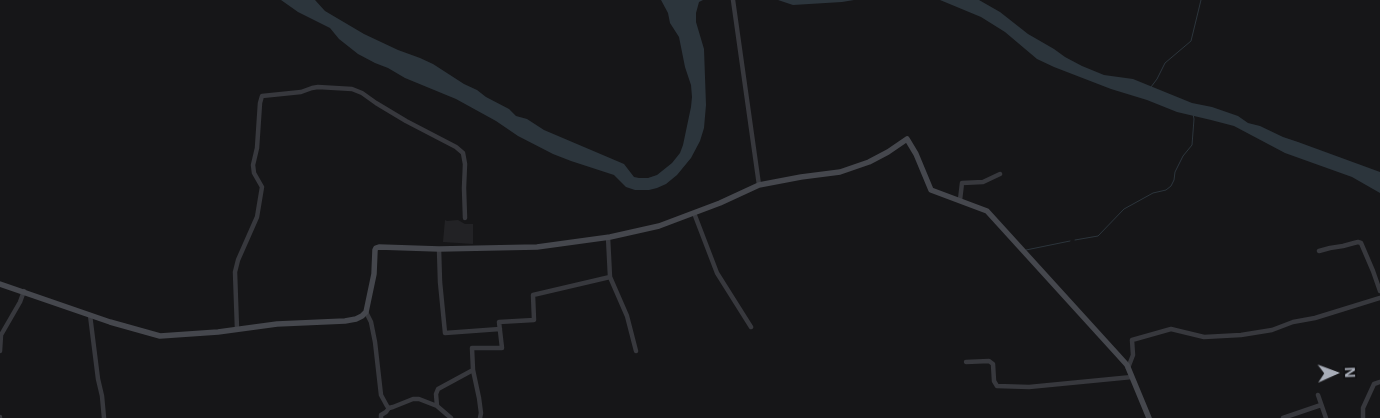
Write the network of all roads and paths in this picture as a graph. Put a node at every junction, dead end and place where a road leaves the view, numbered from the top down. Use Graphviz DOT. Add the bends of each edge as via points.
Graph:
graph roads {
  1 [pos="733,0"];
  2 [pos="1000,174"];
  3 [pos="759,185"];
  4 [pos="960,200"];
  5 [pos="694,213"];
  6 [pos="465,218"];
  7 [pos="608,237"];
  8 [pos="439,249"];
  9 [pos="1319,251"];
  10 [pos="610,277"];
  11 [pos="0,284"];
  12 [pos="24,291"];
  13 [pos="1380,291"];
  14 [pos="1380,298"];
  15 [pos="366,312"];
  16 [pos="90,315"];
  17 [pos="751,327"];
  18 [pos="500,329"];
  19 [pos="237,330"];
  20 [pos="0,351"];
  21 [pos="636,351"];
  22 [pos="966,362"];
  23 [pos="1128,368"];
  24 [pos="473,370"];
  25 [pos="1132,377"];
  26 [pos="1380,382"];
  27 [pos="1318,395"];
  28 [pos="1321,405"];
  29 [pos="437,406"];
  30 [pos="389,408"];
  31 [pos="104,418"];
  32 [pos="381,418"];
  33 [pos="451,418"];
  34 [pos="480,418"];
  35 [pos="1149,418"];
  36 [pos="1283,418"];
  37 [pos="1326,418"];
  38 [pos="1363,418"];
  1 -- 3 [label="street"];
  2 -- 4 [label="street" via="983,182 962,183"];
  3 -- 4 [label="main road" via="840,172 869,162 907,139 930,190"];
  3 -- 5 [label="main road"];
  4 -- 23 [label="main road" via="986,211"];
  5 -- 7 [label="main road" via="660,226"];
  5 -- 17 [label="street" via="717,273"];
  6 -- 19 [label="street" via="465,164 463,153 456,147 352,89 318,87 262,96 253,165 262,187 257,217 235,272"];
  7 -- 8 [label="main road" via="537,247"];
  7 -- 10 [label="street"];
  8 -- 15 [label="main road" via="376,248"];
  8 -- 18 [label="street" via="445,333"];
  9 -- 13 [label="street" via="1362,243"];
  10 -- 18 [label="street" via="533,295 534,320 500,322"];
  10 -- 21 [label="street" via="627,316"];
  11 -- 12 [label="main road"];
  12 -- 16 [label="main road"];
  12 -- 20 [label="street" via="1,335"];
  14 -- 23 [label="street" via="1272,330 1204,337 1172,329 1132,340 1133,354"];
  15 -- 19 [label="main road" via="345,321 277,324"];
  15 -- 30 [label="street" via="375,342 381,395"];
  16 -- 19 [label="main road" via="160,336"];
  16 -- 31 [label="street"];
  18 -- 24 [label="street" via="502,348 472,348"];
  22 -- 25 [label="street" via="989,361 997,386 1029,387"];
  23 -- 25 [label="main road"];
  24 -- 29 [label="street" via="438,389"];
  24 -- 34 [label="street"];
  25 -- 35 [label="main road"];
  26 -- 38 [label="street" via="1374,384 1363,408"];
  27 -- 28 [label="street"];
  28 -- 36 [label="street"];
  28 -- 37 [label="street"];
  29 -- 30 [label="street" via="413,399"];
  29 -- 33 [label="street"];
  30 -- 32 [label="street"];
}
